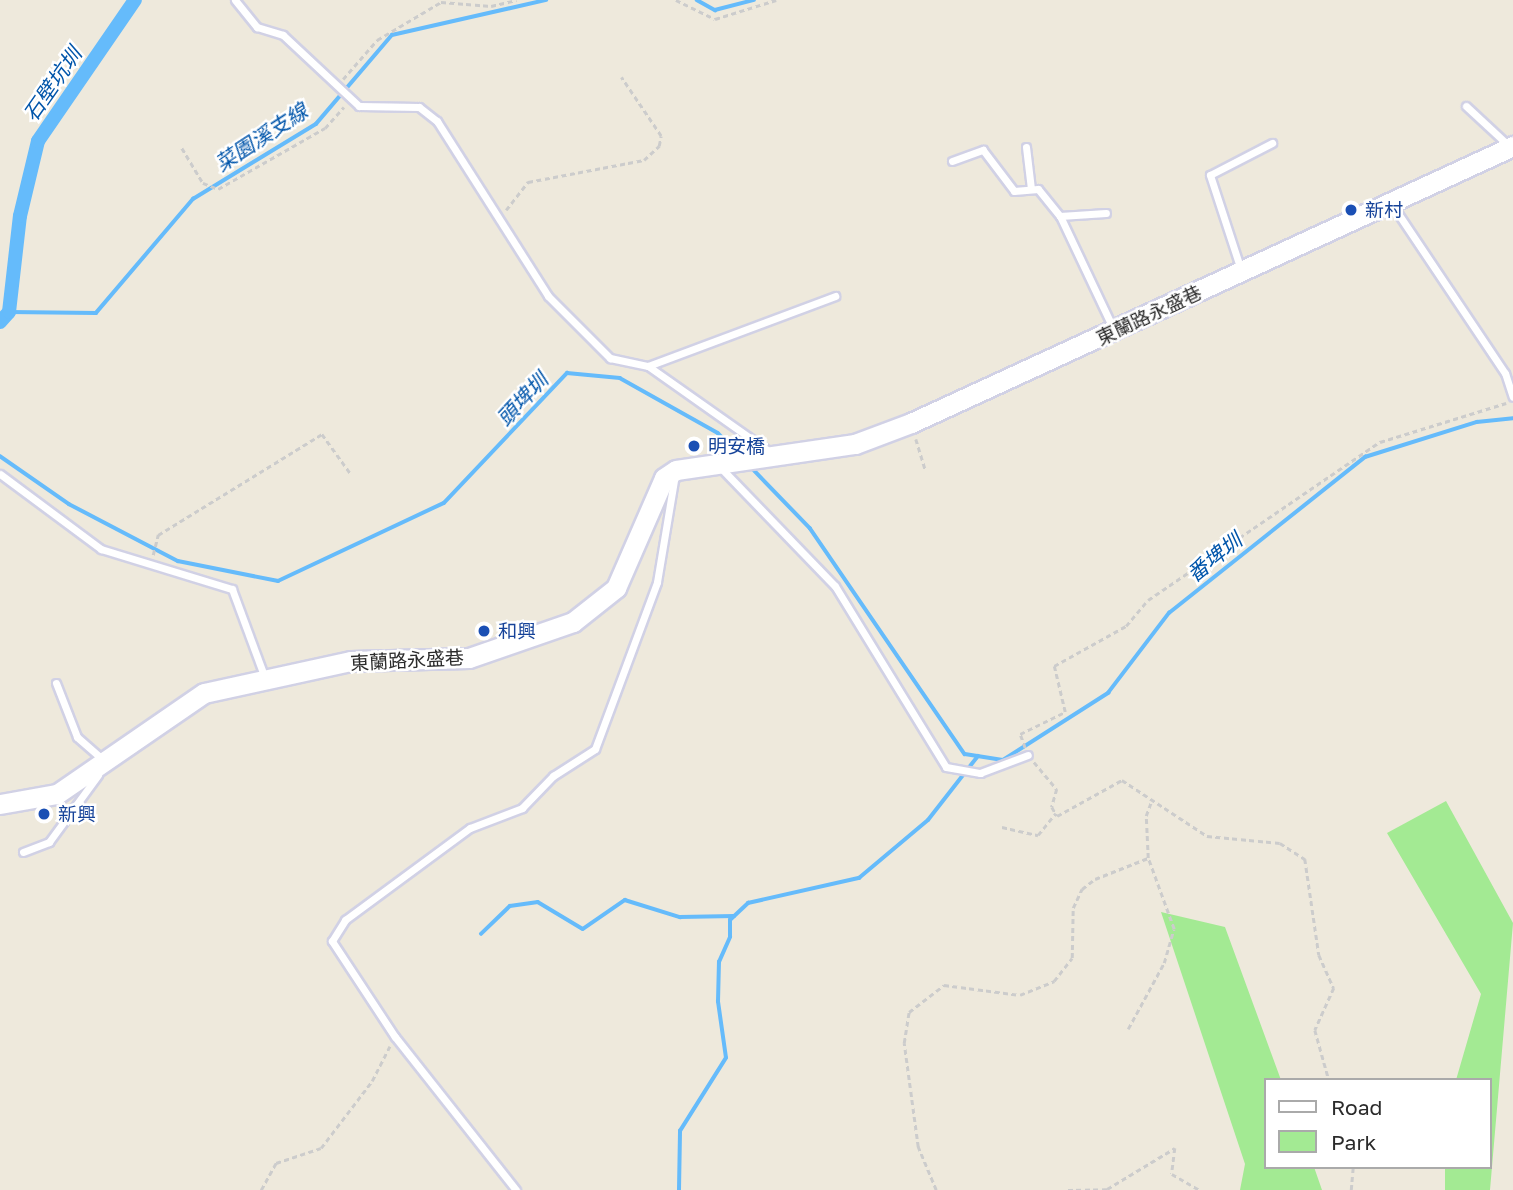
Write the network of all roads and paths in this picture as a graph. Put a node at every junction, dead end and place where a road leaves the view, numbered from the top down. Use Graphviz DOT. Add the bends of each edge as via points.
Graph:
graph roads {
  1 [pos="235,0"];
  2 [pos="516,0"];
  3 [pos="676,0"];
  4 [pos="776,0"];
  5 [pos="476,2"];
  6 [pos="621,76"];
  7 [pos="336,87"];
  8 [pos="351,100"];
  9 [pos="1466,106"];
  10 [pos="1272,143"];
  11 [pos="1026,147"];
  12 [pos="1511,147"];
  13 [pos="182,148"];
  14 [pos="952,161"];
  15 [pos="1031,189"];
  16 [pos="1391,203"];
  17 [pos="1106,213"];
  18 [pos="1060,216"];
  19 [pos="497,220"];
  20 [pos="1241,271"];
  21 [pos="835,296"];
  22 [pos="1115,332"];
  23 [pos="648,366"];
  24 [pos="1509,373"];
  25 [pos="1513,399"];
  26 [pos="911,423"];
  27 [pos="776,457"];
  28 [pos="714,462"];
  29 [pos="676,470"];
  30 [pos="925,470"];
  31 [pos="0,474"];
  32 [pos="351,474"];
  33 [pos="150,564"];
  34 [pos="266,682"];
  35 [pos="56,683"];
  36 [pos="1028,755"];
  37 [pos="108,763"];
  38 [pos="1151,802"];
  39 [pos="0,804"];
  40 [pos="1056,813"];
  41 [pos="1002,827"];
  42 [pos="23,852"];
  43 [pos="1148,858"];
  44 [pos="1128,1029"];
  45 [pos="395,1037"];
  46 [pos="1328,1078"];
  47 [pos="1353,1169"];
  48 [pos="261,1190"];
  49 [pos="516,1190"];
  50 [pos="936,1190"];
  51 [pos="1069,1190"];
  52 [pos="1200,1190"];
  53 [pos="1351,1190"];
  1 -- 7 [label="lane" via="257,27 283,35"];
  2 -- 5 [label="path"];
  3 -- 4 [label="path" via="715,19"];
  5 -- 7 [label="path" via="441,2 377,40"];
  6 -- 19 [label="path" via="661,136 659,146 644,160 528,181"];
  7 -- 8 [label="lane"];
  8 -- 13 [label="path" via="325,128 218,189 203,183"];
  8 -- 19 [label="lane" via="359,106 419,107 436,121"];
  9 -- 12 [label="lane"];
  10 -- 20 [label="lane" via="1210,175"];
  11 -- 15 [label="lane"];
  12 -- 16 [label="street, 東蘭路永盛巷"];
  14 -- 15 [label="lane" via="983,150 1014,191"];
  15 -- 18 [label="lane" via="1038,189"];
  16 -- 20 [label="street, 東蘭路永盛巷"];
  16 -- 24 [label="lane"];
  17 -- 18 [label="lane"];
  18 -- 22 [label="lane"];
  19 -- 23 [label="lane" via="548,296 610,358"];
  20 -- 22 [label="street, 東蘭路永盛巷"];
  21 -- 23 [label="lane"];
  22 -- 26 [label="street, 東蘭路永盛巷"];
  23 -- 27 [label="lane"];
  24 -- 25 [label="lane"];
  25 -- 36 [label="path" via="1380,442 1148,600 1126,626 1054,666 1065,712 1020,734"];
  26 -- 27 [label="street, 東蘭路永盛巷" via="855,444"];
  26 -- 30 [label="path"];
  27 -- 28 [label="street"];
  28 -- 29 [label="street"];
  28 -- 36 [label="lane" via="835,586 946,767 980,774"];
  29 -- 34 [label="street, 東蘭路永盛巷" via="664,478 616,589 573,622 469,658 351,661"];
  29 -- 45 [label="lane" via="657,582 595,750 553,776 522,808 470,828 345,920 332,941"];
  31 -- 33 [label="lane" via="101,549"];
  32 -- 33 [label="path" via="322,434 158,535"];
  33 -- 34 [label="lane" via="232,589"];
  34 -- 37 [label="street, 東蘭路永盛巷" via="204,693"];
  35 -- 37 [label="lane" via="77,737"];
  36 -- 40 [label="path" via="1057,789"];
  37 -- 39 [label="street, 東蘭路永盛巷" via="57,794"];
  37 -- 42 [label="lane" via="49,842"];
  38 -- 40 [label="path" via="1122,780 1077,809"];
  38 -- 43 [label="path" via="1146,816"];
  38 -- 46 [label="path" via="1207,836 1280,843 1305,859 1319,955 1334,988 1315,1030"];
  40 -- 41 [label="path" via="1038,835"];
  43 -- 44 [label="path" via="1174,929 1158,975"];
  43 -- 50 [label="path" via="1095,879 1082,890 1073,908 1072,958 1054,981 1020,995 944,985 909,1012 904,1043 915,1124"];
  45 -- 48 [label="path" via="372,1081 321,1148 276,1163"];
  45 -- 49 [label="lane"];
  47 -- 53 [label="path"];
  51 -- 52 [label="path" via="1107,1189 1175,1148 1172,1174"];
}
